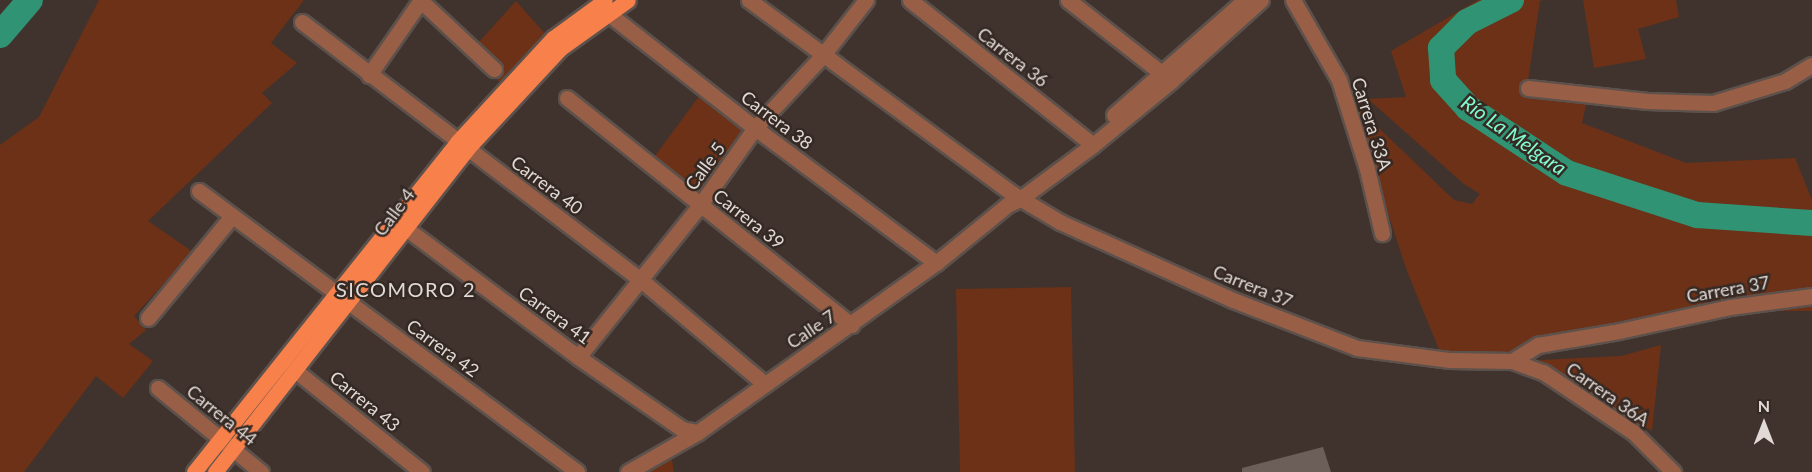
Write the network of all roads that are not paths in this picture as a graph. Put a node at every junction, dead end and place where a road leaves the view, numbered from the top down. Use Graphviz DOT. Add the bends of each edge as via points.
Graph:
graph roads {
  1 [pos="628,0"];
  2 [pos="749,0"];
  3 [pos="866,0"];
  4 [pos="910,0"];
  5 [pos="1068,0"];
  6 [pos="1261,0"];
  7 [pos="1293,0"];
  8 [pos="421,1"];
  9 [pos="604,6"];
  10 [pos="1238,6"];
  11 [pos="302,22"];
  12 [pos="823,56"];
  13 [pos="1812,65"];
  14 [pos="495,69"];
  15 [pos="369,75"];
  16 [pos="1167,77"];
  17 [pos="1528,88"];
  18 [pos="567,98"];
  19 [pos="755,129"];
  20 [pos="1089,142"];
  21 [pos="462,145"];
  22 [pos="199,191"];
  23 [pos="1013,199"];
  24 [pos="700,205"];
  25 [pos="232,216"];
  26 [pos="400,224"];
  27 [pos="1382,233"];
  28 [pos="936,263"];
  29 [pos="641,280"];
  30 [pos="1812,296"];
  31 [pos="343,298"];
  32 [pos="148,318"];
  33 [pos="851,325"];
  34 [pos="578,357"];
  35 [pos="1512,361"];
  36 [pos="290,365"];
  37 [pos="765,384"];
  38 [pos="158,388"];
  39 [pos="698,432"];
  40 [pos="226,444"];
  41 [pos="194,472"];
  42 [pos="215,472"];
  43 [pos="261,472"];
  44 [pos="422,472"];
  45 [pos="576,472"];
  46 [pos="628,472"];
  47 [pos="1673,472"];
  1 -- 9 [label="main road, Calle 4"];
  2 -- 12 [label="street, Carrera 37"];
  3 -- 12 [label="street, Calle 5"];
  4 -- 20 [label="street, Carrera 36"];
  5 -- 16 [label="street"];
  6 -- 10 [label="street, Calle 7"];
  7 -- 27 [label="street, Carrera 33A" via="1339,80"];
  8 -- 14 [label="street"];
  8 -- 15 [label="street"];
  9 -- 19 [label="street, Carrera 38"];
  9 -- 21 [label="main road, Calle 4"];
  10 -- 16 [label="street, Calle 7"];
  11 -- 15 [label="street, Carrera 40"];
  12 -- 19 [label="street, Calle 5"];
  12 -- 23 [label="street, Carrera 37"];
  13 -- 17 [label="street" via="1785,81 1713,103 1647,101"];
  15 -- 21 [label="street, Carrera 40"];
  16 -- 20 [label="street, Calle 7"];
  18 -- 24 [label="street, Carrera 39"];
  19 -- 24 [label="street, Calle 5"];
  19 -- 28 [label="street, Carrera 38"];
  20 -- 23 [label="street, Calle 7"];
  21 -- 26 [label="main road, Calle 4"];
  21 -- 29 [label="street, Carrera 40"];
  22 -- 25 [label="street, Carrera 42"];
  23 -- 28 [label="street, Calle 7"];
  23 -- 35 [label="street, Carrera 37" via="1233,300 1357,348 1450,360"];
  24 -- 29 [label="street, Calle 5"];
  24 -- 33 [label="street, Carrera 39"];
  25 -- 31 [label="street, Carrera 42"];
  25 -- 32 [label="street"];
  26 -- 31 [label="main road, Calle 4"];
  26 -- 34 [label="street, Carrera 41"];
  28 -- 33 [label="street, Calle 7"];
  29 -- 34 [label="street, Calle 5"];
  29 -- 37 [label="street, Carrera 40"];
  30 -- 35 [label="street, Carrera 37" via="1730,307 1538,345"];
  31 -- 36 [label="main road, Calle 4"];
  31 -- 45 [label="street, Carrera 42"];
  33 -- 37 [label="street, Calle 7"];
  34 -- 39 [label="street, Carrera 41" via="682,429"];
  35 -- 47 [label="street, Carrera 36A" via="1543,372 1633,432"];
  36 -- 40 [label="main road, Calle 4"];
  36 -- 44 [label="street, Carrera 43"];
  37 -- 39 [label="street, Calle 7"];
  38 -- 40 [label="street, Carrera 44"];
  39 -- 46 [label="street, Calle 7"];
  40 -- 41 [label="main road, Calle 4"];
  40 -- 42 [label="main road, Calle 4"];
  40 -- 43 [label="street, Carrera 44"];
}
